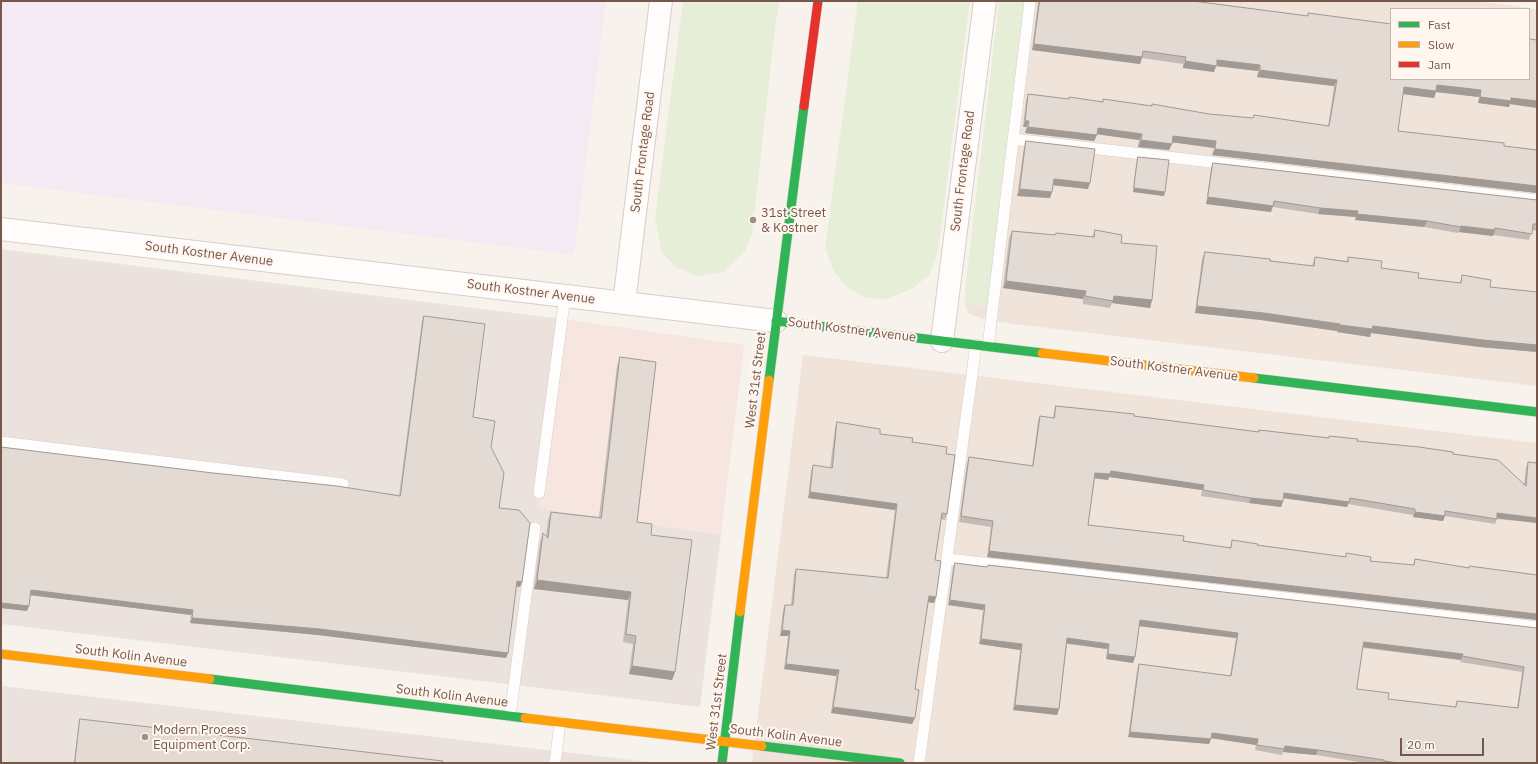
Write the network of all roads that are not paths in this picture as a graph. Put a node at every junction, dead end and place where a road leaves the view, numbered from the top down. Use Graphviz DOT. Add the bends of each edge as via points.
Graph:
graph roads {
  1 [pos="661,1"];
  2 [pos="818,1"];
  3 [pos="985,1"];
  4 [pos="1030,1"];
  5 [pos="1013,139"];
  6 [pos="1537,200"];
  7 [pos="1,229"];
  8 [pos="565,296"];
  9 [pos="624,303"];
  10 [pos="776,321"];
  11 [pos="942,341"];
  12 [pos="976,345"];
  13 [pos="988,346"];
  14 [pos="1537,412"];
  15 [pos="1,442"];
  16 [pos="343,484"];
  17 [pos="539,493"];
  18 [pos="535,528"];
  19 [pos="948,559"];
  20 [pos="1537,627"];
  21 [pos="1,654"];
  22 [pos="510,716"];
  23 [pos="560,722"];
  24 [pos="725,742"];
  25 [pos="555,763"];
  26 [pos="722,763"];
  27 [pos="900,763"];
  28 [pos="919,763"];
  1 -- 9 [label="street, South Frontage Road"];
  2 -- 10 [label="street, West 31st Street"];
  3 -- 11 [label="street, South Frontage Road"];
  4 -- 5 [label="lane"];
  5 -- 6 [label="lane"];
  5 -- 13 [label="lane"];
  7 -- 8 [label="street, South Kostner Avenue"];
  8 -- 9 [label="street, South Kostner Avenue"];
  8 -- 17 [label="lane"];
  9 -- 10 [label="street, South Kostner Avenue"];
  10 -- 11 [label="street, South Kostner Avenue"];
  10 -- 24 [label="street, West 31st Street"];
  11 -- 12 [label="street, South Kostner Avenue"];
  12 -- 13 [label="street, South Kostner Avenue"];
  12 -- 19 [label="lane"];
  13 -- 14 [label="street, South Kostner Avenue"];
  15 -- 16 [label="lane"];
  18 -- 22 [label="lane"];
  19 -- 20 [label="lane"];
  19 -- 28 [label="lane"];
  21 -- 22 [label="street, South Kolin Avenue"];
  22 -- 23 [label="street, South Kolin Avenue"];
  23 -- 24 [label="street, South Kolin Avenue"];
  23 -- 25 [label="lane"];
  24 -- 26 [label="street, West 31st Street"];
  24 -- 27 [label="street, South Kolin Avenue"];
}
